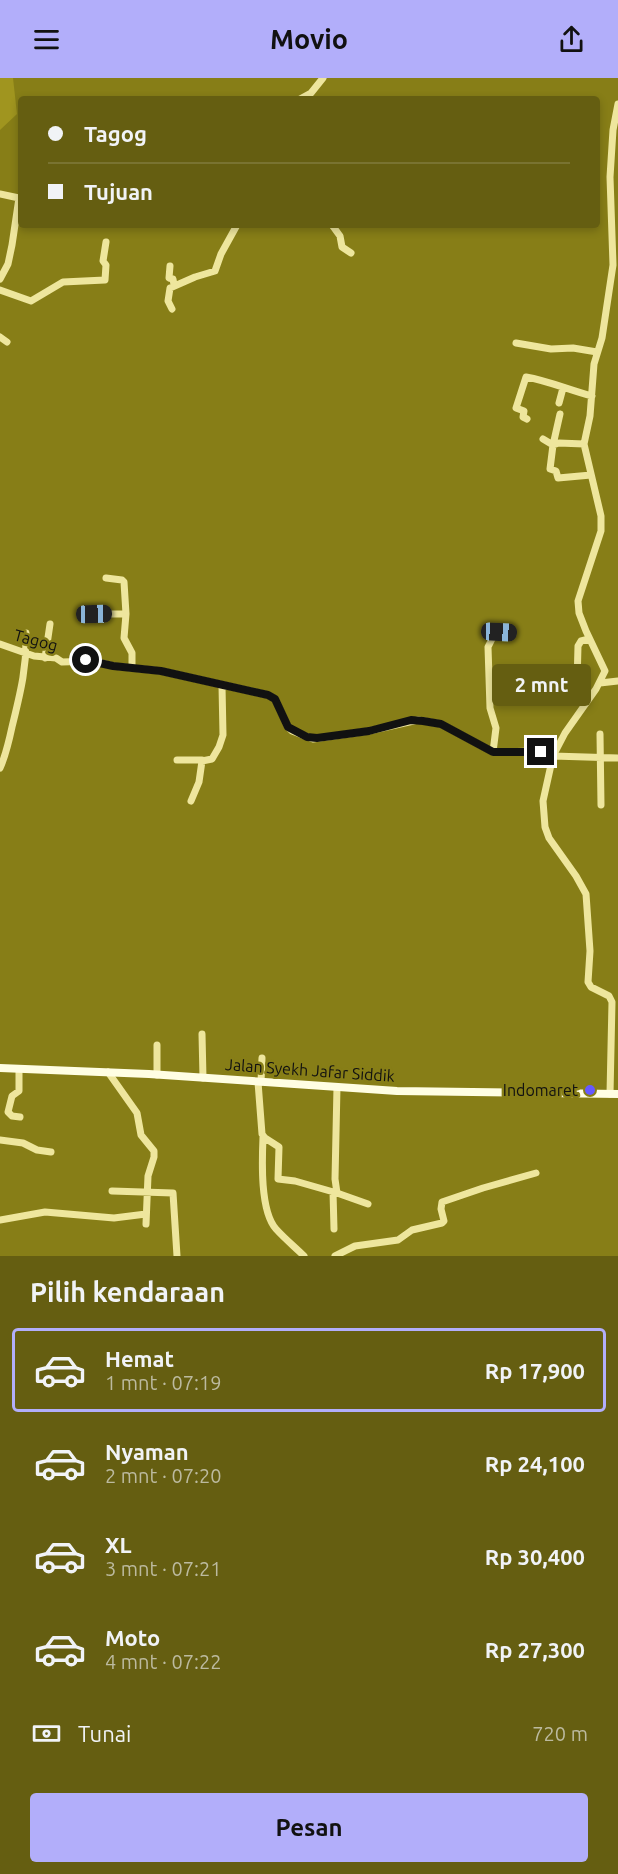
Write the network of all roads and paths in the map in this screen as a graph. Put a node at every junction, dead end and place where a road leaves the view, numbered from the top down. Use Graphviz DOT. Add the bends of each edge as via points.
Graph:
graph roads {
  1 [pos="323,78"];
  2 [pos="306,96"];
  3 [pos="618,104"];
  4 [pos="614,176"];
  5 [pos="0,194"];
  6 [pos="18,198"];
  7 [pos="18,210"];
  8 [pos="235,228"];
  9 [pos="334,228"];
  10 [pos="106,242"];
  11 [pos="351,253"];
  12 [pos="170,266"];
  13 [pos="0,279"];
  14 [pos="174,285"];
  15 [pos="0,290"];
  16 [pos="172,309"];
  17 [pos="516,343"];
  18 [pos="597,352"];
  19 [pos="564,388"];
  20 [pos="592,396"];
  21 [pos="559,403"];
  22 [pos="560,414"];
  23 [pos="527,419"];
  24 [pos="543,439"];
  25 [pos="584,444"];
  26 [pos="553,445"];
  27 [pos="591,475"];
  28 [pos="106,578"];
  29 [pos="94,614"];
  30 [pos="126,614"];
  31 [pos="50,624"];
  32 [pos="26,633"];
  33 [pos="512,633"];
  34 [pos="589,639"];
  35 [pos="0,644"];
  36 [pos="27,654"];
  37 [pos="45,658"];
  38 [pos="132,668"];
  39 [pos="618,681"];
  40 [pos="600,682"];
  41 [pos="577,684"];
  42 [pos="222,686"];
  43 [pos="600,734"];
  44 [pos="493,752"];
  45 [pos="553,756"];
  46 [pos="601,757"];
  47 [pos="618,758"];
  48 [pos="177,760"];
  49 [pos="202,760"];
  50 [pos="0,768"];
  51 [pos="191,801"];
  52 [pos="601,805"];
  53 [pos="615,1001"];
  54 [pos="202,1034"];
  55 [pos="157,1045"];
  56 [pos="262,1058"];
  57 [pos="0,1068"];
  58 [pos="19,1069"];
  59 [pos="108,1072"];
  60 [pos="157,1075"];
  61 [pos="203,1078"];
  62 [pos="260,1082"];
  63 [pos="337,1087"];
  64 [pos="614,1094"];
  65 [pos="20,1117"];
  66 [pos="263,1137"];
  67 [pos="0,1140"];
  68 [pos="51,1152"];
  69 [pos="536,1173"];
  70 [pos="112,1191"];
  71 [pos="147,1192"];
  72 [pos="335,1192"];
  73 [pos="368,1204"];
  74 [pos="146,1214"];
  75 [pos="0,1220"];
  76 [pos="146,1224"];
  77 [pos="334,1229"];
  78 [pos="177,1256"];
  79 [pos="304,1256"];
  80 [pos="334,1256"];
  1 -- 2 [label="street"];
  3 -- 4 [label="street" via="613,130"];
  4 -- 18 [label="street" via="614,264"];
  5 -- 6 [label="street"];
  7 -- 13 [label="street" via="8,264"];
  8 -- 14 [label="street" via="215,271"];
  9 -- 11 [label="street" via="342,247"];
  10 -- 15 [label="street" via="105,280 63,282 31,301"];
  12 -- 14 [label="street" via="169,278"];
  14 -- 16 [label="street" via="168,298"];
  17 -- 18 [label="street"];
  18 -- 20 [label="street"];
  19 -- 20 [label="street"];
  19 -- 21 [label="street"];
  19 -- 23 [label="street" via="526,377 516,408 524,411 523,417"];
  20 -- 25 [label="street"];
  22 -- 26 [label="street"];
  24 -- 26 [label="street"];
  25 -- 26 [label="street"];
  25 -- 27 [label="street"];
  26 -- 27 [label="street" via="550,467 557,478"];
  27 -- 34 [label="street" via="602,523 579,601"];
  28 -- 30 [label="street" via="123,581"];
  29 -- 30 [label="street"];
  30 -- 38 [label="street" via="124,638 132,653"];
  31 -- 37 [label="street"];
  32 -- 36 [label="street"];
  33 -- 44 [label="street" via="495,633 488,647 490,708 496,729"];
  34 -- 40 [label="street" via="604,666"];
  34 -- 41 [label="street" via="578,646"];
  35 -- 36 [label="street, Tagog"];
  36 -- 37 [label="street, Tagog"];
  36 -- 50 [label="street"];
  37 -- 38 [label="street, Tagog"];
  38 -- 42 [label="street, Tagog"];
  39 -- 40 [label="street"];
  40 -- 45 [label="street"];
  42 -- 44 [label="street, Tagog" via="272,696 288,727 312,739 418,720 441,724"];
  42 -- 49 [label="street" via="222,740 212,759"];
  43 -- 46 [label="street"];
  44 -- 45 [label="street" via="535,751"];
  45 -- 46 [label="street"];
  45 -- 53 [label="street" via="543,801 545,827 586,894 588,982"];
  46 -- 47 [label="street"];
  46 -- 52 [label="street"];
  48 -- 49 [label="street"];
  49 -- 51 [label="street"];
  53 -- 64 [label="street"];
  54 -- 61 [label="street"];
  55 -- 60 [label="street"];
  56 -- 62 [label="street"];
  57 -- 58 [label="main road, Jalan Syekh Jafar Siddik"];
  58 -- 59 [label="main road, Jalan Syekh Jafar Siddik"];
  58 -- 65 [label="street" via="19,1091 12,1096 8,1112"];
  59 -- 60 [label="main road, Jalan Syekh Jafar Siddik"];
  59 -- 71 [label="street" via="136,1113 142,1137 154,1151"];
  60 -- 61 [label="main road, Jalan Syekh Jafar Siddik"];
  61 -- 62 [label="main road, Jalan Syekh Jafar Siddik"];
  62 -- 63 [label="main road, Jalan Syekh Jafar Siddik"];
  62 -- 66 [label="street"];
  63 -- 64 [label="main road, Jalan Syekh Jafar Siddik"];
  63 -- 72 [label="street"];
  66 -- 72 [label="street" via="279,1148 278,1179"];
  66 -- 79 [label="street" via="269,1215 275,1228"];
  67 -- 68 [label="street"];
  69 -- 80 [label="street" via="442,1202 442,1223 412,1230 398,1240 356,1246"];
  70 -- 71 [label="street"];
  71 -- 74 [label="street"];
  71 -- 78 [label="street" via="173,1193"];
  72 -- 73 [label="street"];
  72 -- 77 [label="street"];
  74 -- 75 [label="street" via="106,1218 40,1212"];
  74 -- 76 [label="street"];
}
